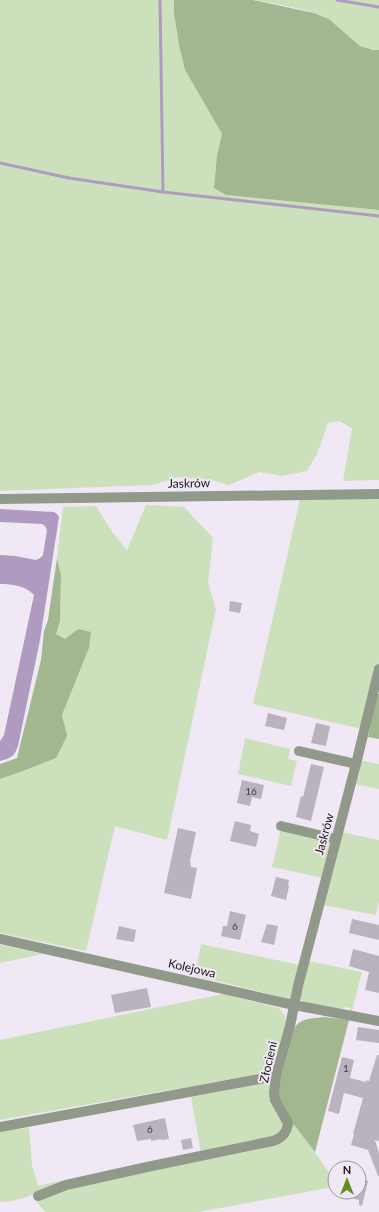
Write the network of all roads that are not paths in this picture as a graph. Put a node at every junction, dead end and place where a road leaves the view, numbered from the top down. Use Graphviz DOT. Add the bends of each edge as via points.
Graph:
graph roads {
  1 [pos="379,494"];
  2 [pos="0,499"];
  3 [pos="379,669"];
  4 [pos="299,751"];
  5 [pos="356,764"];
  6 [pos="281,826"];
  7 [pos="336,839"];
  8 [pos="0,939"];
  9 [pos="294,1005"];
  10 [pos="379,1021"];
  11 [pos="276,1076"];
  12 [pos="0,1127"];
  13 [pos="38,1196"];
  1 -- 2 [label="street, Jaskrów"];
  3 -- 5 [label="street, Jaskrów"];
  4 -- 5 [label="street"];
  5 -- 7 [label="street, Jaskrów"];
  6 -- 7 [label="street"];
  7 -- 9 [label="street, Jaskrów"];
  8 -- 9 [label="street, Kolejowa"];
  9 -- 10 [label="street, Kolejowa"];
  9 -- 11 [label="street, Złocieni"];
  11 -- 12 [label="street"];
  11 -- 13 [label="street, Złocieni" via="275,1100 288,1123 282,1136 273,1142 73,1183"];
}
